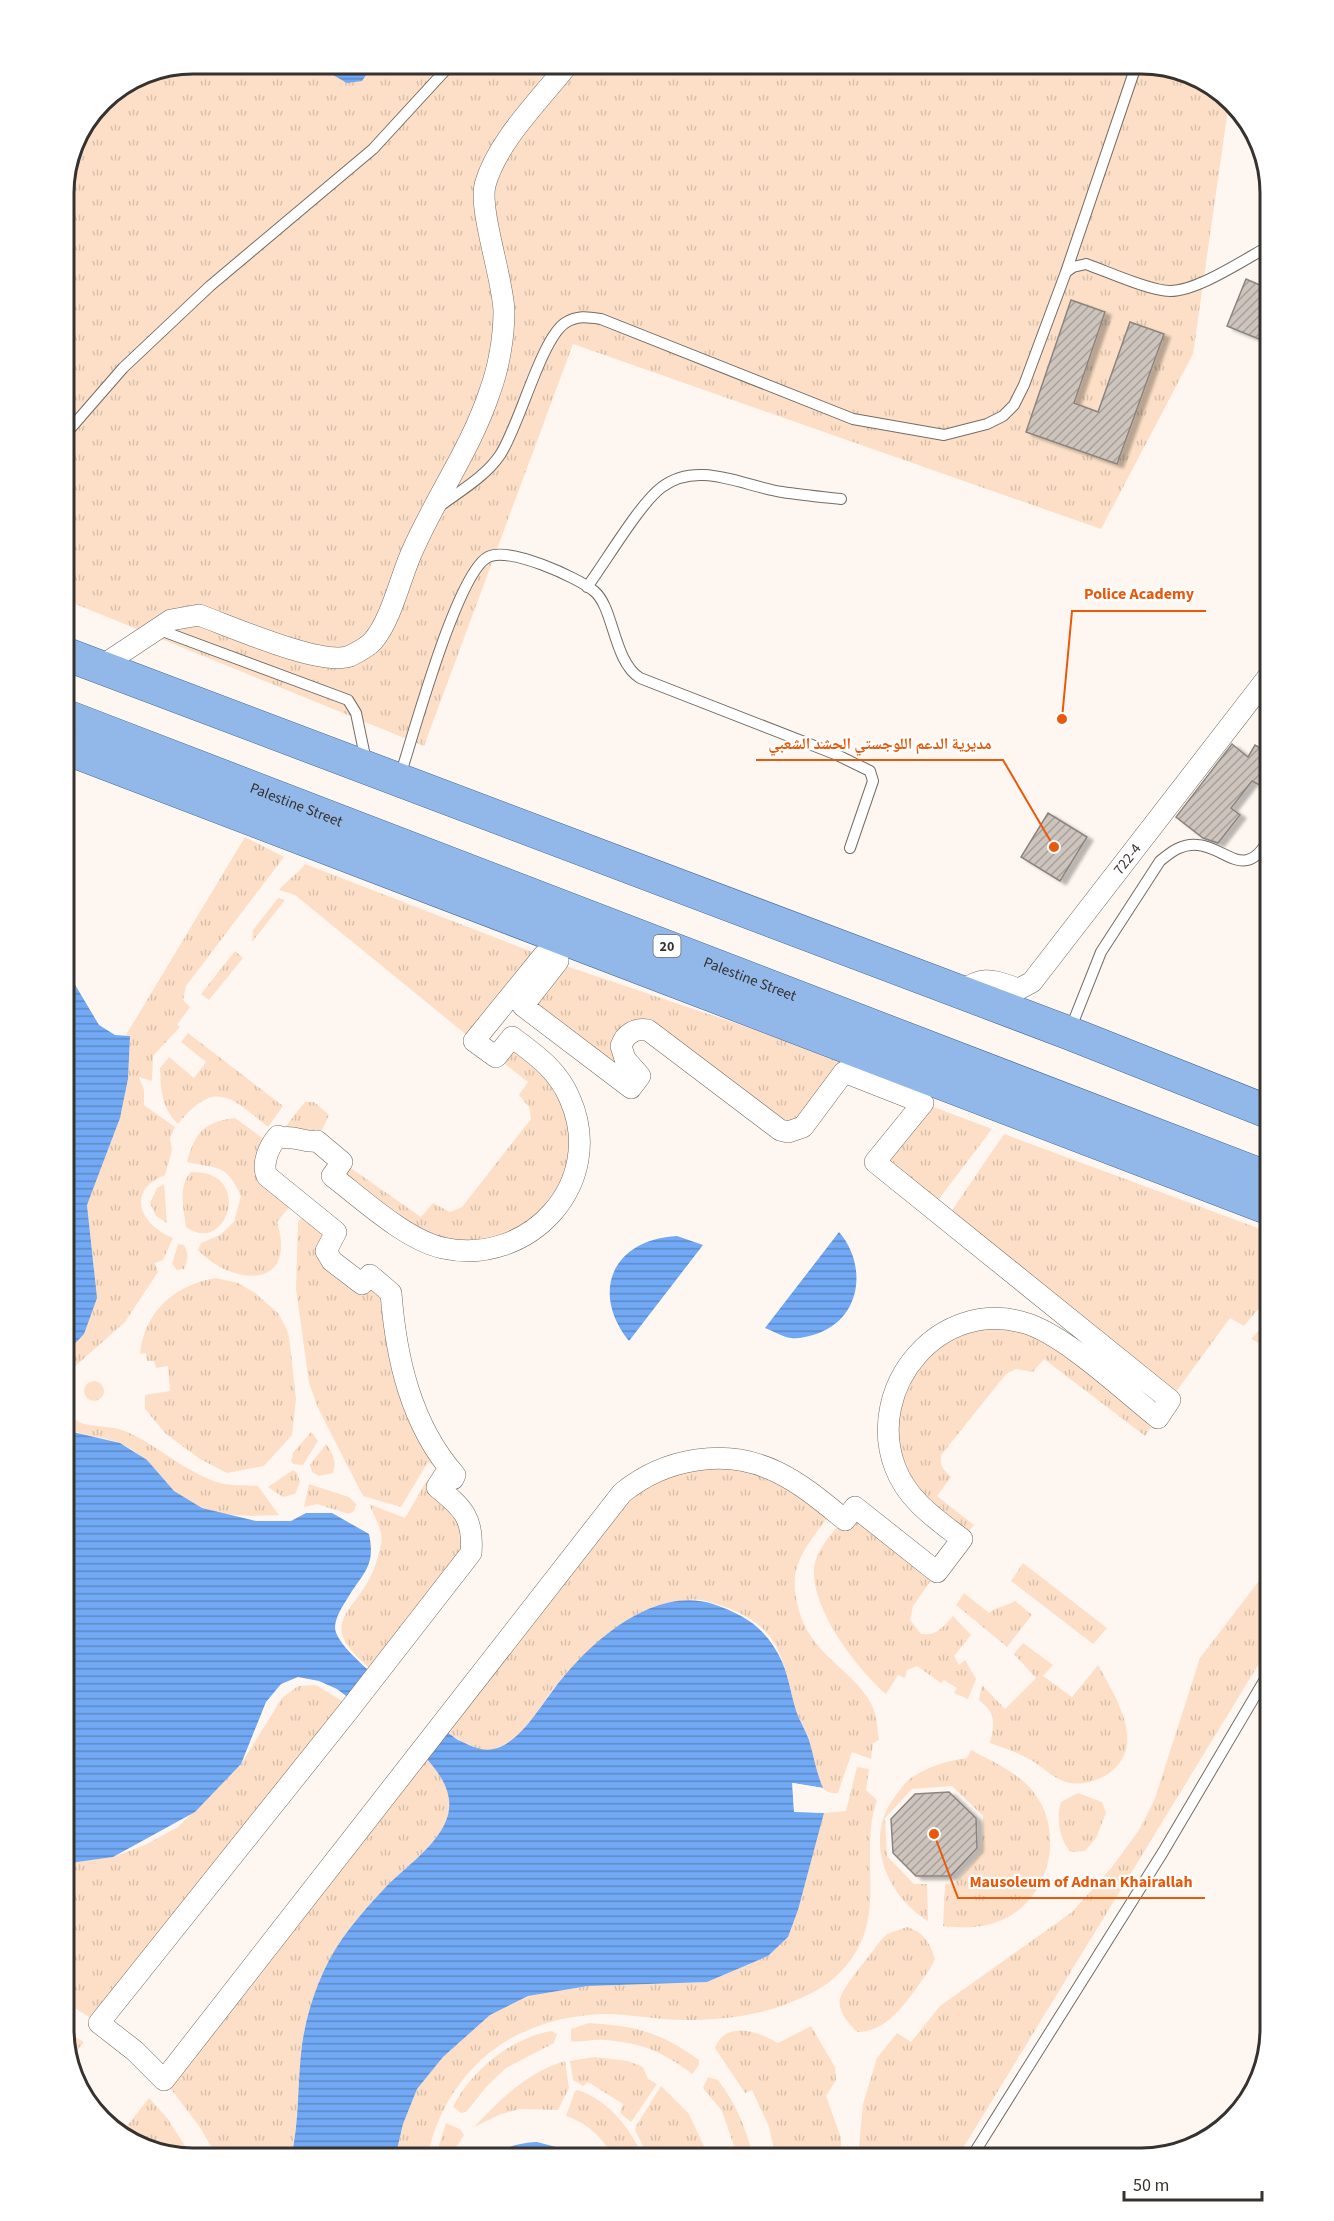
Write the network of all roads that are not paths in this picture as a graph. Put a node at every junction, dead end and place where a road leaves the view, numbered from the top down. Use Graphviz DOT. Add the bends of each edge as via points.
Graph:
graph roads {
  1 [pos="442,74"];
  2 [pos="560,74"];
  3 [pos="1133,74"];
  4 [pos="1260,251"];
  5 [pos="1066,272"];
  6 [pos="74,424"];
  7 [pos="841,499"];
  8 [pos="430,513"];
  9 [pos="587,587"];
  10 [pos="157,629"];
  11 [pos="74,657"];
  12 [pos="100,667"];
  13 [pos="1260,687"];
  14 [pos="74,719"];
  15 [pos="74,751"];
  16 [pos="367,767"];
  17 [pos="399,779"];
  18 [pos="850,848"];
  19 [pos="1260,850"];
  20 [pos="959,992"];
  21 [pos="843,1014"];
  22 [pos="1069,1033"];
  23 [pos="877,1059"];
  24 [pos="976,1065"];
  25 [pos="919,1075"];
  26 [pos="1260,1109"];
  27 [pos="1260,1175"];
  28 [pos="1260,1205"];
  29 [pos="1260,1689"];
  30 [pos="164,2080"];
  31 [pos="978,2148"];
  1 -- 6 [label="lane" via="373,149 210,286 123,368"];
  2 -- 8 [label="street" via="498,153 488,177 485,199 504,310 500,351 474,435"];
  3 -- 5 [label="lane"];
  4 -- 5 [label="lane" via="1202,281 1168,292 1086,264"];
  5 -- 8 [label="lane" via="1014,405 987,424 944,435 853,419 601,319 576,318 555,331 500,455 483,473"];
  7 -- 9 [label="lane" via="780,492 733,478 695,475 672,481 641,512"];
  8 -- 10 [label="street" via="373,640 348,657 309,654 199,615 171,620"];
  9 -- 17 [label="lane" via="548,567 506,554 490,555 478,564 456,606"];
  9 -- 18 [label="lane" via="600,598 628,668 640,678 870,771 873,781"];
  10 -- 12 [label="street"];
  10 -- 16 [label="lane" via="348,700 356,712"];
  11 -- 12 [label="main road"];
  12 -- 16 [label="main road"];
  13 -- 20 [label="street, 722-4" via="1032,982 1019,989 990,980 976,981"];
  14 -- 21 [label="main road, Palestine Street / 20"];
  15 -- 23 [label="main road"];
  16 -- 17 [label="main road"];
  17 -- 20 [label="main road"];
  19 -- 22 [label="lane" via="1235,861 1198,844 1173,850 1160,861 1101,952"];
  20 -- 22 [label="main road"];
  21 -- 23 [label="main road" via="857,1039"];
  21 -- 24 [label="main road, Palestine Street / 20"];
  22 -- 26 [label="main road"];
  23 -- 25 [label="main road"];
  24 -- 25 [label="main road"];
  24 -- 27 [label="main road, Palestine Street / 20"];
  25 -- 28 [label="main road"];
  29 -- 31 [label="lane"];
  30 -- 30 [label="street" via="622,1493 642,1477 670,1465 704,1459 738,1459 776,1471 803,1486 845,1520 855,1508 937,1572 962,1539 909,1494 895,1468 887,1425 899,1380 914,1356 938,1336 994,1318 1031,1325 1052,1334 1158,1418 1170,1400 875,1162 923,1103 844,1072 803,1127 788,1132 780,1130 648,1030 641,1029 628,1034 621,1046 625,1059 640,1076 631,1088 524,1006 558,961 543,956 474,1041 496,1057 512,1037 549,1065 575,1111 579,1144 574,1177 561,1203 542,1225 485,1251 440,1248 414,1236 332,1176 342,1162 317,1141 307,1143 296,1137 278,1136 268,1147 267,1176 336,1232 326,1251 332,1261 362,1284 370,1275 391,1293 399,1358 414,1405 455,1475 453,1479 446,1473 437,1487 467,1517 471,1553 99,2023"];
}
